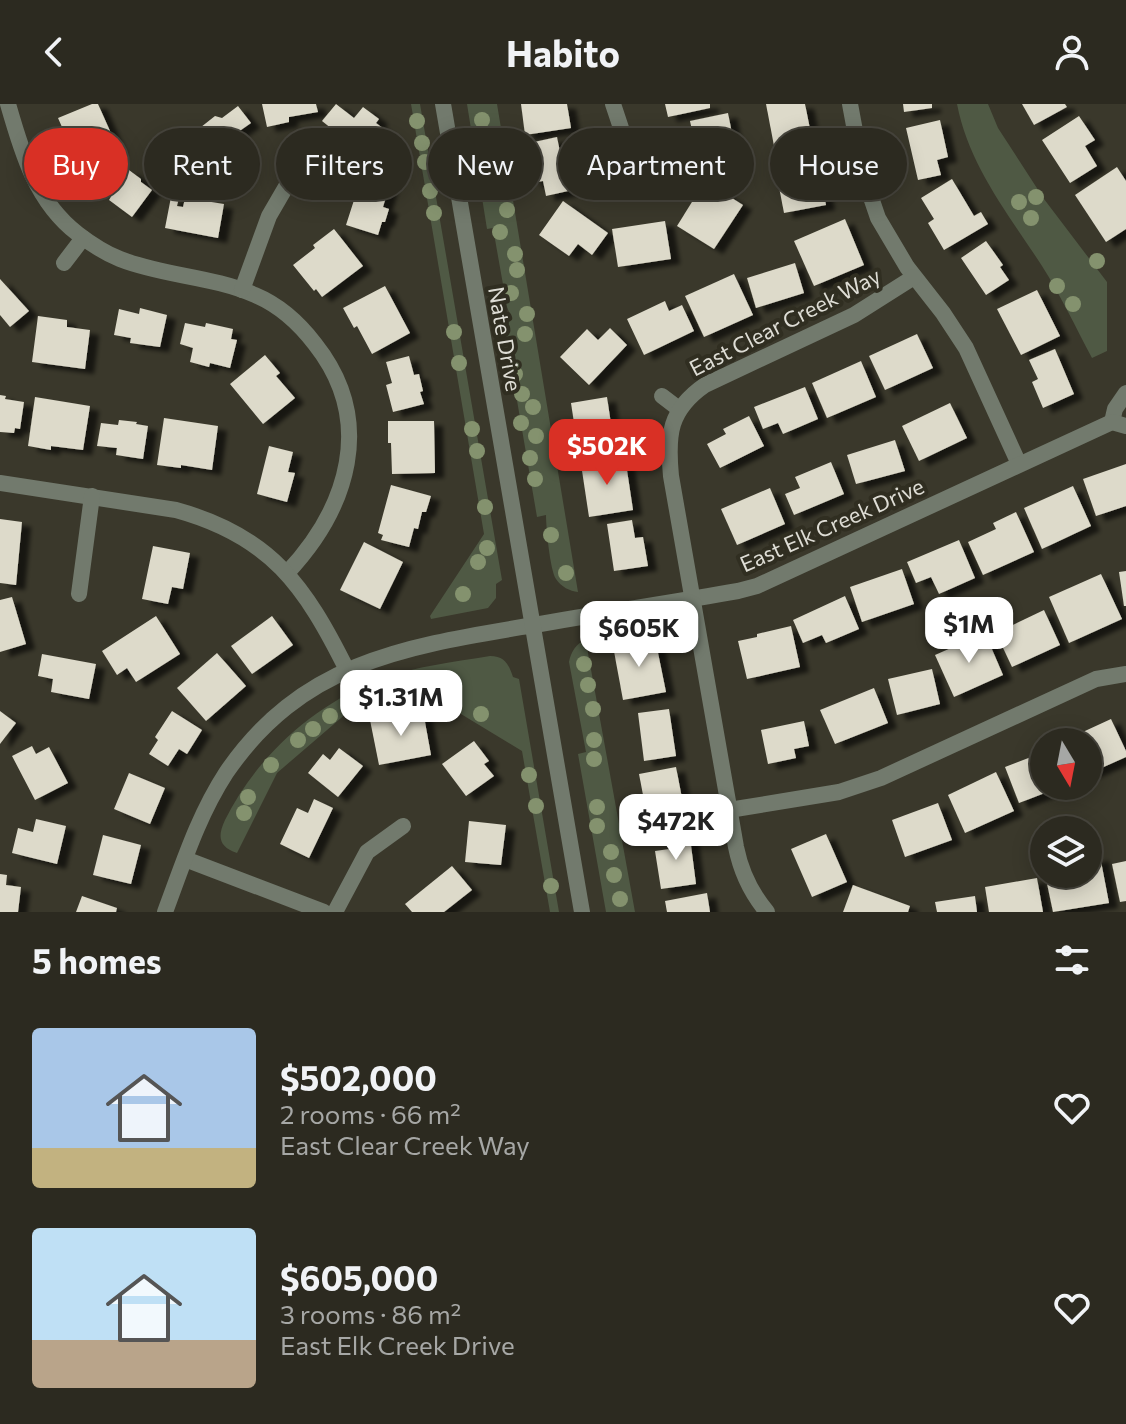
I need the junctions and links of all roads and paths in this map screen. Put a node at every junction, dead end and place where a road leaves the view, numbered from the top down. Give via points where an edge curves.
1 (8, 104) edge
2 (443, 104) edge
3 (613, 104) edge
4 (850, 104) edge
5 (621, 128) edge
6 (278, 200) edge
7 (83, 238) junction
8 (64, 263) dead end
9 (914, 277) junction
10 (242, 290) junction
11 (1126, 393) edge
12 (662, 396) dead end
13 (679, 409) junction
14 (1119, 424) edge
15 (1019, 464) junction
16 (0, 483) edge
17 (92, 496) junction
18 (287, 573) junction
19 (79, 594) dead end
20 (692, 599) junction
21 (533, 625) junction
22 (347, 670) junction
23 (1126, 674) edge
24 (729, 810) junction
25 (403, 826) dead end
26 (185, 859) junction
27 (165, 912) edge
28 (324, 912) edge
29 (335, 912) edge
30 (582, 912) edge
31 (767, 912) edge

1 - 7 street via 36,183 59,217
2 - 21 street, Nate Drive
3 - 5 street
4 - 9 street via 870,199
6 - 10 street
7 - 8 street
7 - 10 street via 127,262
9 - 13 street, East Clear Creek Way via 863,311 713,381
9 - 15 street via 966,348
10 - 18 street via 272,304 308,335 336,379 347,420 348,453 338,496 316,538
11 - 14 street, East Elk Creek Drive via 1115,409
12 - 13 street, East Clear Creek Way
13 - 20 street, East Clear Creek Way via 670,432 669,459
14 - 15 street, East Elk Creek Drive
15 - 20 street, East Elk Creek Drive via 766,582
16 - 17 street
17 - 18 street via 207,520 243,537
17 - 19 street
18 - 22 street via 316,611
20 - 21 street, East Elk Creek Drive
20 - 24 street, East Clear Creek Way
21 - 22 street, East Elk Creek Drive via 413,647
21 - 30 street, Nate Drive
22 - 26 street, East Elk Creek Drive via 294,702 245,749 207,805
23 - 24 street via 1096,679 855,788
24 - 31 street, East Clear Creek Way via 741,869
25 - 29 street via 365,855
26 - 27 street, East Elk Creek Drive
26 - 28 street

